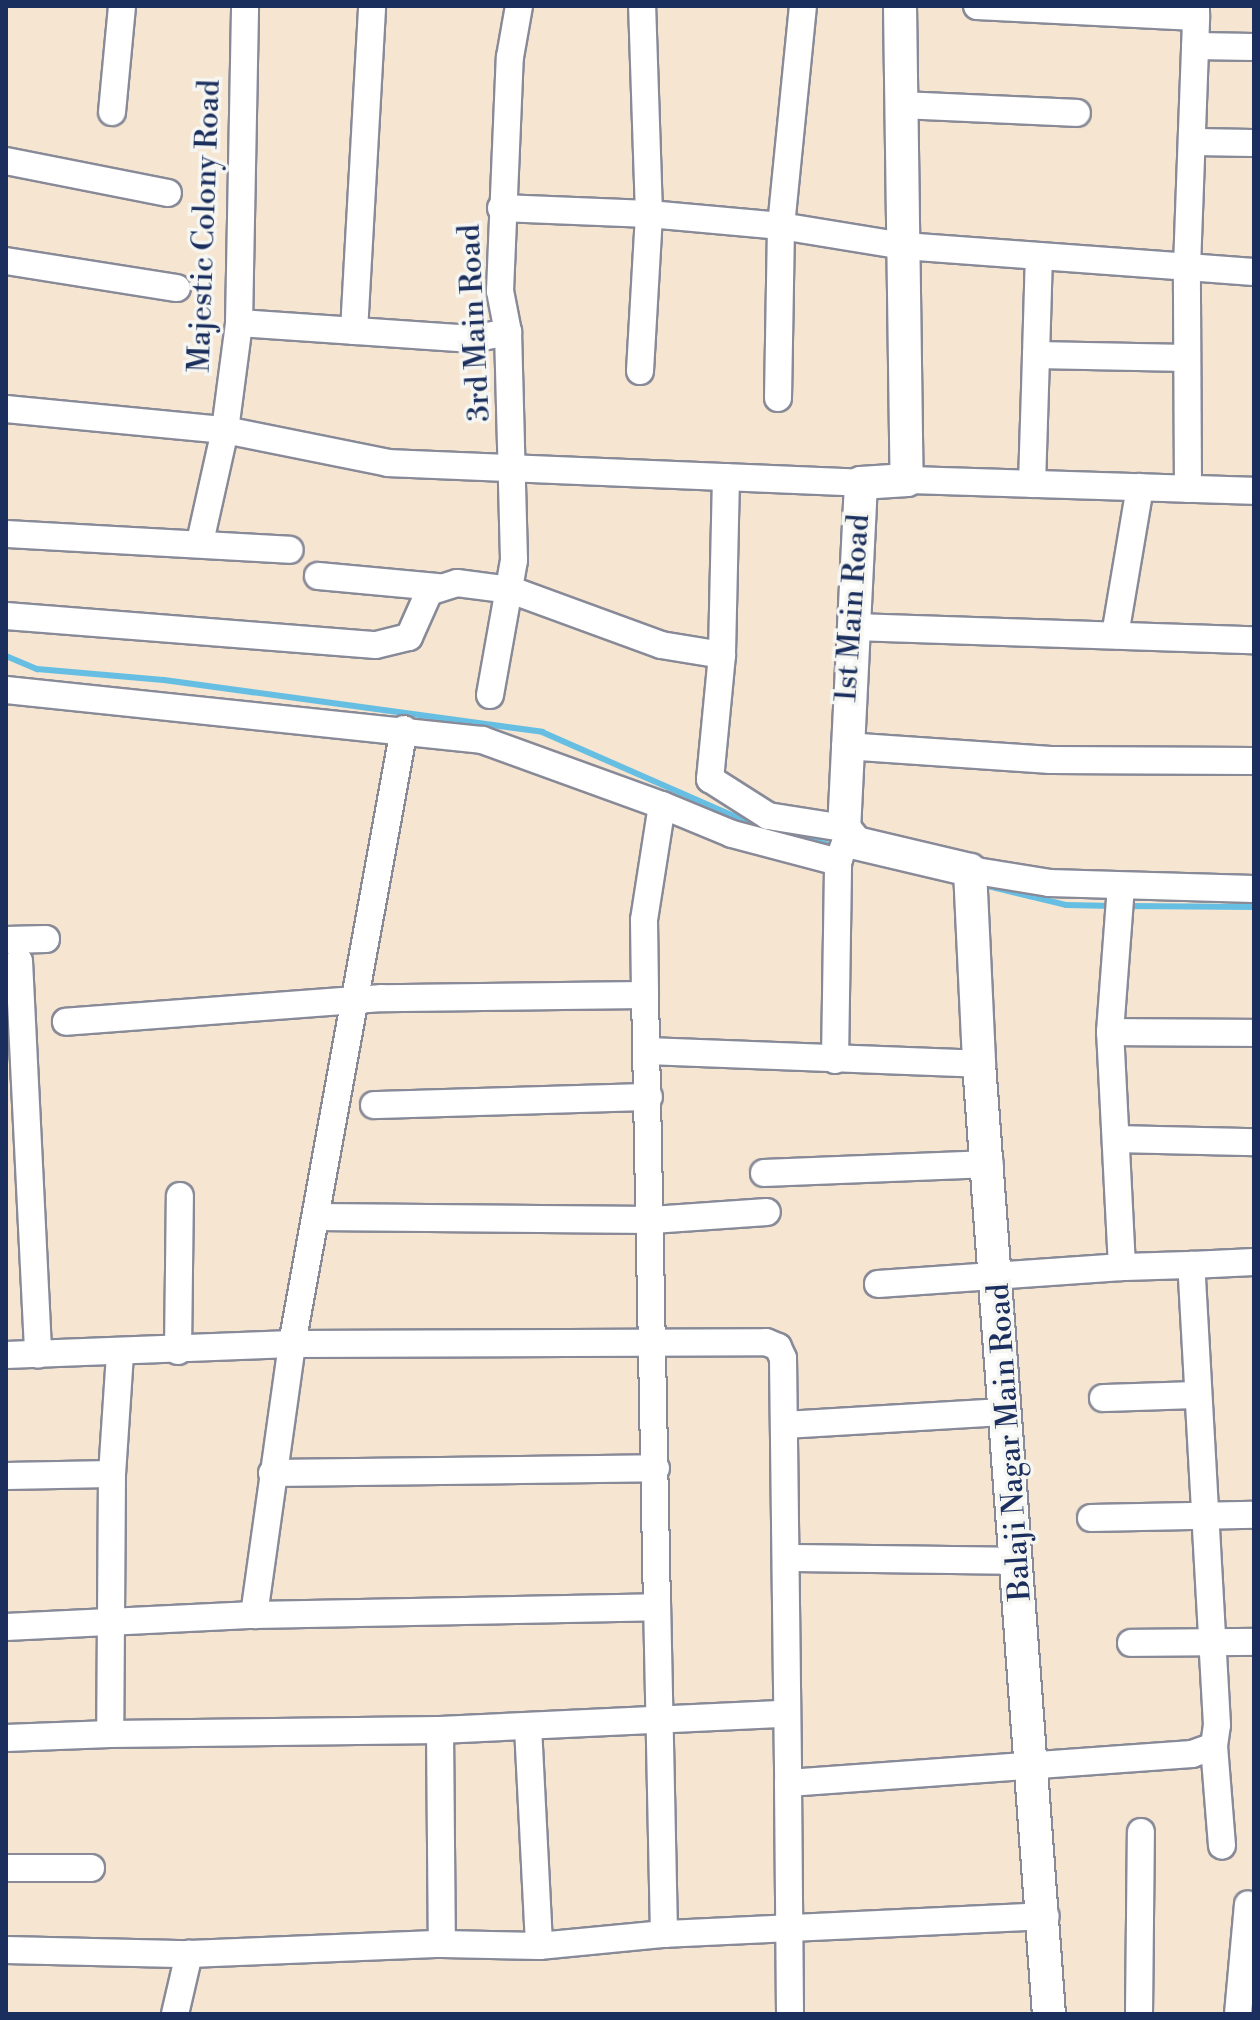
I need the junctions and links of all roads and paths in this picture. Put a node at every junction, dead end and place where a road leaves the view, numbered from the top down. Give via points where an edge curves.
1 (122, 6) edge
2 (245, 6) edge
3 (372, 6) edge
4 (519, 6) edge
5 (642, 6) edge
6 (803, 6) edge
7 (900, 6) edge
8 (977, 6) edge
9 (1196, 12) edge
10 (1195, 46) junction
11 (1254, 47) edge
12 (903, 105) junction
13 (112, 112) dead end
14 (1077, 113) dead end
15 (1194, 142) junction
16 (1254, 143) edge
17 (6, 161) edge
18 (168, 193) dead end
19 (501, 208) junction
20 (649, 214) junction
21 (781, 226) junction
22 (903, 246) junction
23 (1039, 256) junction
24 (6, 261) edge
25 (1187, 267) junction
26 (1254, 272) edge
27 (177, 288) dead end
28 (239, 323) junction
29 (354, 331) junction
30 (508, 332) junction
31 (1036, 355) junction
32 (1187, 358) junction
33 (640, 371) dead end
34 (778, 398) dead end
35 (6, 409) edge
36 (225, 430) junction
37 (514, 471) junction
38 (726, 477) junction
39 (907, 480) junction
40 (861, 483) junction
41 (1032, 484) junction
42 (1140, 487) junction
43 (1188, 489) junction
44 (1254, 491) edge
45 (6, 534) edge
46 (200, 542) junction
47 (290, 550) dead end
48 (318, 576) dead end
49 (437, 587) junction
50 (511, 590) junction
51 (6, 616) edge
52 (852, 627) junction
53 (1115, 635) junction
54 (1254, 640) edge
55 (722, 655) junction
56 (11, 687) edge
57 (490, 695) dead end
58 (404, 729) junction
59 (845, 746) junction
60 (1254, 761) edge
61 (662, 805) junction
62 (843, 845) junction
63 (971, 879) junction
64 (1254, 889) edge
65 (1120, 898) junction
66 (46, 939) dead end
67 (12, 951) edge
68 (645, 995) junction
69 (352, 1001) junction
70 (66, 1022) dead end
71 (1110, 1032) junction
72 (1254, 1033) edge
73 (647, 1051) junction
74 (835, 1060) junction
75 (979, 1064) junction
76 (649, 1097) junction
77 (374, 1105) dead end
78 (1117, 1139) junction
79 (1254, 1142) edge
80 (990, 1164) junction
81 (764, 1173) dead end
82 (180, 1196) dead end
83 (767, 1212) dead end
84 (316, 1217) junction
85 (652, 1220) junction
86 (1254, 1262) edge
87 (1191, 1265) junction
88 (1122, 1267) junction
89 (998, 1277) junction
90 (878, 1284) dead end
91 (653, 1342) junction
92 (292, 1344) junction
93 (178, 1351) junction
94 (120, 1354) junction
95 (6, 1355) edge
96 (38, 1355) junction
97 (1198, 1395) junction
98 (1103, 1398) dead end
99 (1007, 1412) junction
100 (785, 1425) junction
101 (656, 1468) junction
102 (272, 1473) junction
103 (112, 1474) junction
104 (6, 1476) edge
105 (1202, 1514) junction
106 (1254, 1515) edge
107 (1091, 1518) dead end
108 (787, 1558) junction
109 (1017, 1561) junction
110 (657, 1607) junction
111 (254, 1615) junction
112 (110, 1620) junction
113 (6, 1627) edge
114 (1209, 1641) junction
115 (1254, 1642) edge
116 (1131, 1643) dead end
117 (785, 1714) junction
118 (658, 1721) junction
119 (528, 1727) junction
120 (440, 1730) junction
121 (110, 1734) junction
122 (6, 1738) edge
123 (1214, 1746) junction
124 (1034, 1765) junction
125 (788, 1783) junction
126 (1141, 1832) dead end
127 (1222, 1846) dead end
128 (6, 1868) edge
129 (91, 1868) dead end
130 (1248, 1904) dead end
131 (1046, 1916) junction
132 (791, 1927) junction
133 (664, 1934) junction
134 (442, 1944) junction
135 (539, 1946) junction
136 (6, 1950) edge
137 (189, 1954) junction
138 (175, 2014) edge
139 (790, 2014) edge
140 (1049, 2014) edge
141 (1139, 2014) edge
142 (1238, 2014) edge

1 - 13 street
2 - 28 street, Majestic Colony Road
3 - 29 street
4 - 19 street, 3rd Main Road
5 - 20 street
6 - 21 street
7 - 12 main road
8 - 9 street
9 - 10 street
10 - 11 street
10 - 15 street
12 - 14 street
12 - 22 main road
15 - 16 street
15 - 25 street
17 - 18 street
19 - 20 street
19 - 30 street, 3rd Main Road via 500,291
20 - 21 street
20 - 33 street
21 - 22 street
21 - 34 street
22 - 23 street
22 - 39 main road
23 - 25 street
23 - 31 street
24 - 27 street
25 - 26 street
25 - 32 street
28 - 29 street
28 - 36 street, Majestic Colony Road
29 - 30 street via 472,339
30 - 37 street, 3rd Main Road
31 - 32 street
31 - 41 street
32 - 43 street
35 - 36 street
36 - 37 street via 388,463
36 - 46 street, Majestic Colony Road
37 - 38 street
37 - 50 street, 3rd Main Road
38 - 40 street
38 - 55 street
39 - 40 main road, 1st Main Road
39 - 41 street
40 - 52 main road, 1st Main Road
41 - 42 street
42 - 43 street
42 - 53 street
43 - 44 street
45 - 46 street
46 - 47 street
48 - 49 street
49 - 50 street via 457,583
49 - 51 street via 423,599 409,637 376,645
50 - 55 street via 661,645
50 - 57 street, 3rd Main Road
52 - 53 street
52 - 59 main road, 1st Main Road
53 - 54 street
55 - 62 street via 710,779 768,816
56 - 58 street
58 - 61 street via 482,740
58 - 69 street
59 - 60 street via 1051,760
59 - 62 main road, 1st Main Road
61 - 62 street via 732,834
61 - 68 street via 644,920
62 - 63 main road via 856,843
62 - 74 street, 1st Main Road
63 - 65 street via 1049,883
63 - 75 main road, Balaji Nagar Main Road
64 - 65 street
65 - 71 street
66 - 67 street
67 - 96 street
68 - 69 street
68 - 73 street
69 - 70 street
69 - 84 street
71 - 72 street
71 - 78 street
73 - 74 street
73 - 76 street
74 - 75 street
75 - 80 main road, Balaji Nagar Main Road
76 - 77 street
76 - 85 street
78 - 79 street
78 - 88 street
80 - 81 street
80 - 89 main road, Balaji Nagar Main Road
82 - 93 street
83 - 85 street
84 - 85 street
84 - 92 street
85 - 91 street
86 - 87 street
87 - 88 street
87 - 97 street
88 - 89 street
89 - 90 street
89 - 99 main road, Balaji Nagar Main Road
91 - 92 street
91 - 100 street via 766,1342 778,1347
91 - 101 street
92 - 93 street
92 - 102 street
93 - 94 street
94 - 96 street
94 - 103 street
95 - 96 street
97 - 98 street
97 - 105 street
99 - 100 street
99 - 109 main road, Balaji Nagar Main Road
100 - 108 street
101 - 102 street
101 - 110 street
102 - 111 street
103 - 104 street
103 - 112 street
105 - 106 street
105 - 107 street
105 - 114 street
108 - 109 street
108 - 117 street
109 - 124 main road, Balaji Nagar Main Road
110 - 111 street
110 - 118 street
111 - 112 street
112 - 113 street
112 - 121 street
114 - 115 street
114 - 116 street
114 - 123 street
117 - 118 street
117 - 125 street
118 - 119 street
118 - 133 street
119 - 120 street
119 - 135 street
120 - 121 street
120 - 134 street
121 - 122 street
123 - 124 street via 1192,1754
123 - 127 street
124 - 125 street
124 - 131 main road, Balaji Nagar Main Road
125 - 132 street
126 - 141 street
128 - 129 street
130 - 142 street
131 - 132 street
131 - 140 main road, Balaji Nagar Main Road
132 - 133 street
132 - 139 street
133 - 135 street
134 - 135 street
134 - 137 street
136 - 137 street
137 - 138 street

